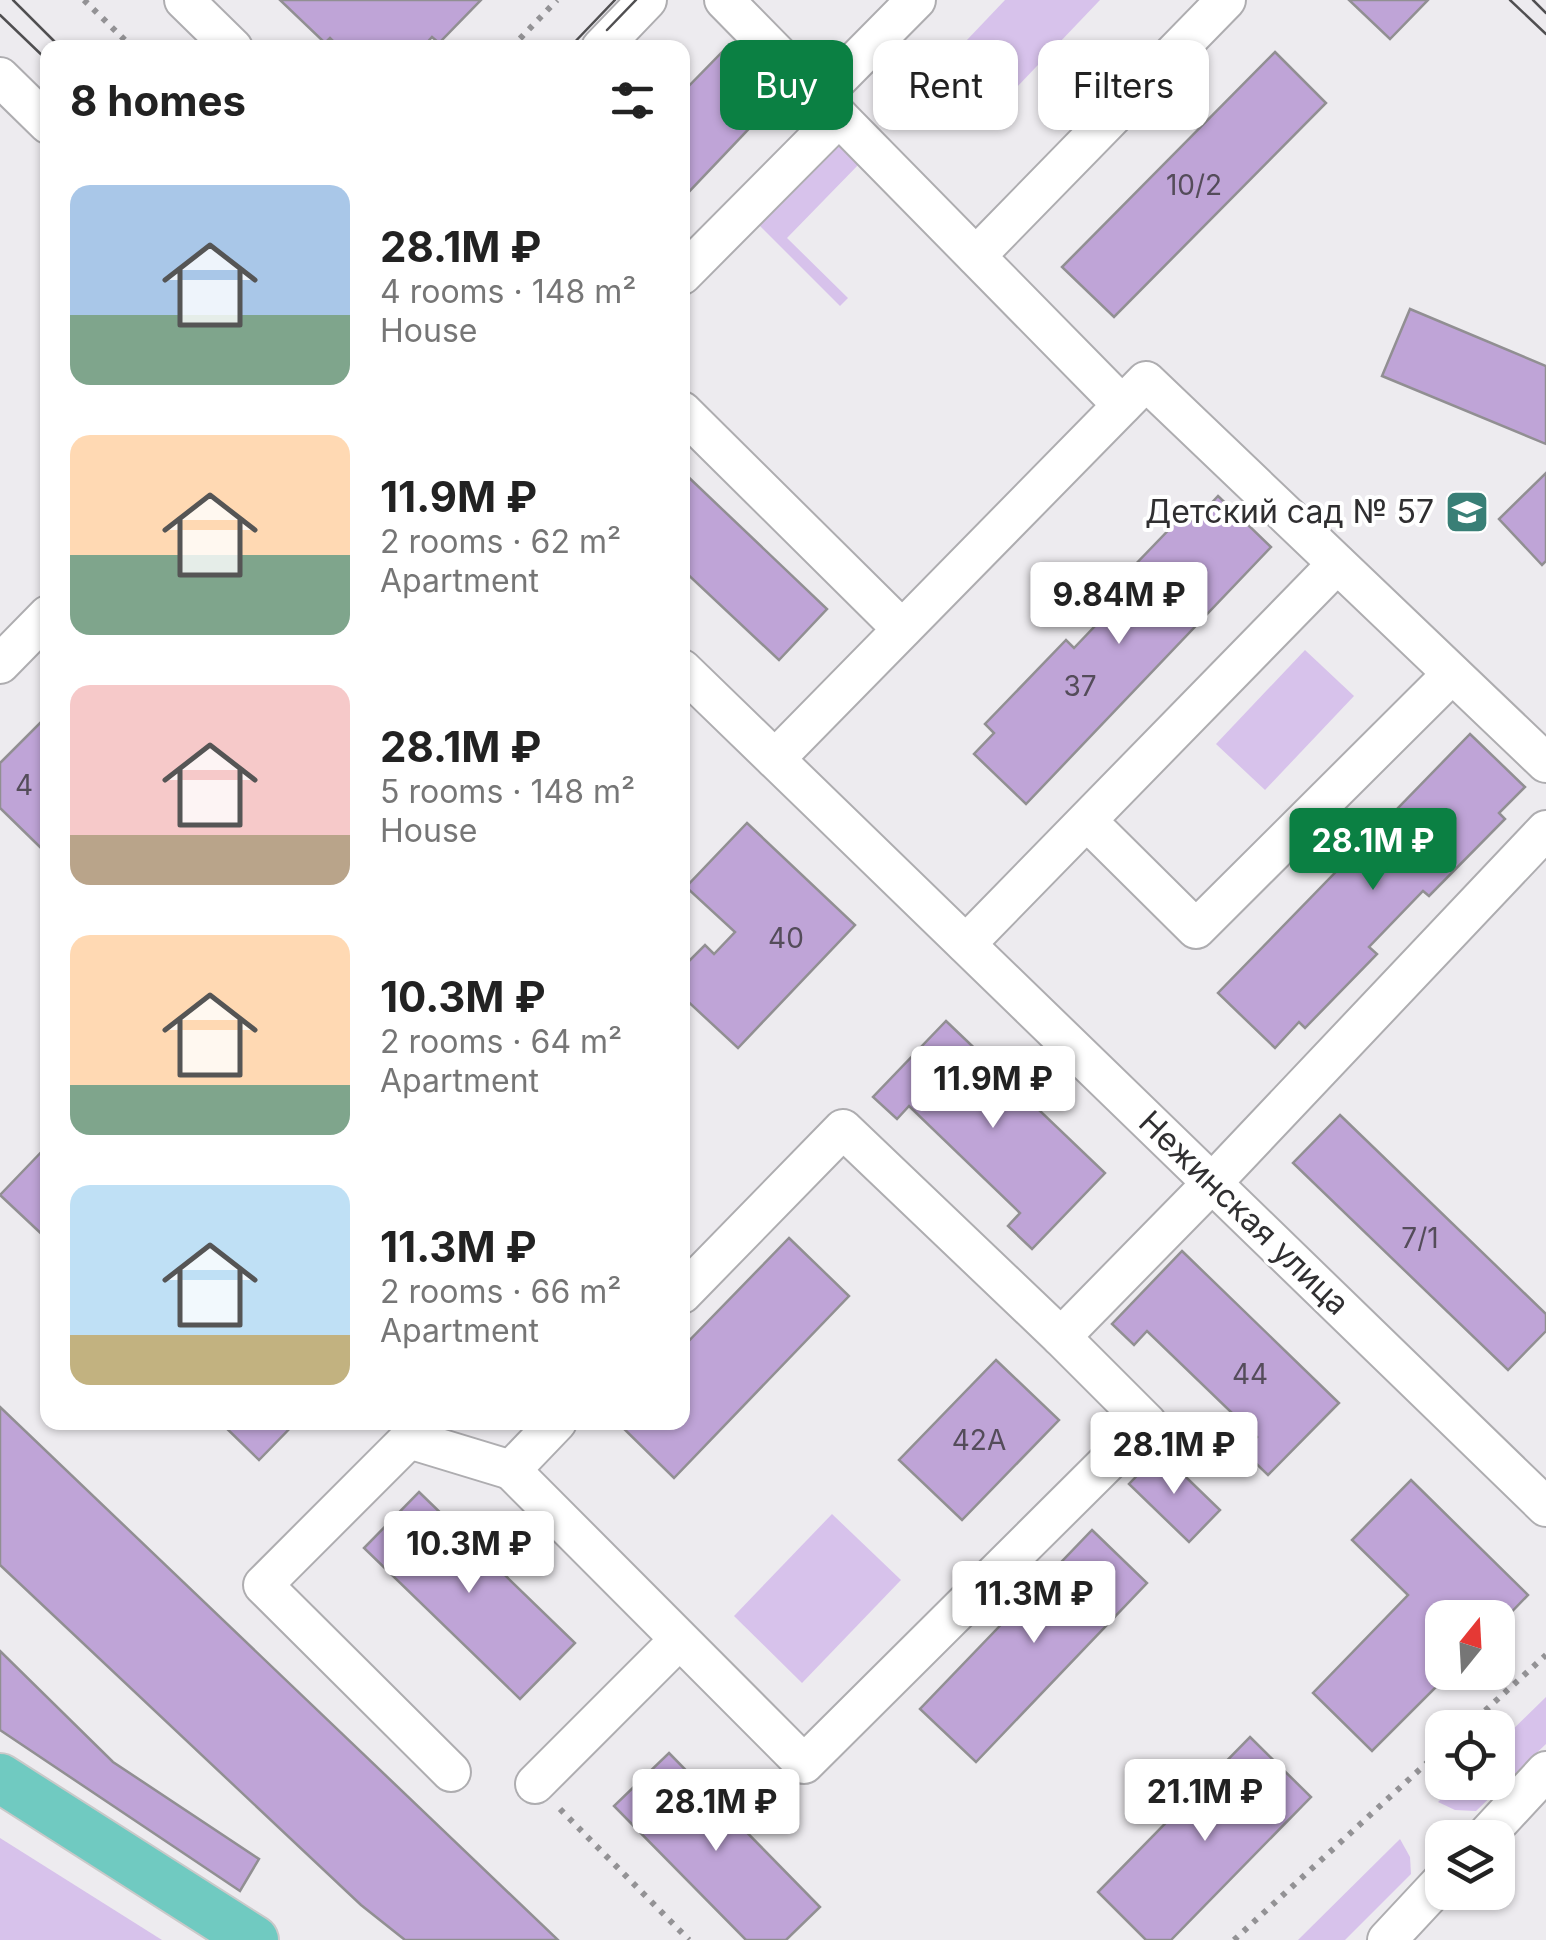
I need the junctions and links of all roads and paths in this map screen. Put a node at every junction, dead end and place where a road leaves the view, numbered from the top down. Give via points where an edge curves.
1 (84, 0) edge
2 (184, 0) edge
3 (557, 0) edge
4 (647, 0) edge
5 (724, 0) edge
6 (916, 0) edge
7 (1226, 0) edge
8 (125, 40) edge
9 (225, 40) edge
10 (518, 40) edge
11 (608, 40) edge
12 (764, 40) edge
13 (0, 77) edge
14 (853, 78) edge
15 (40, 116) edge
16 (810, 130) edge
17 (853, 130) edge
18 (976, 256) junction
19 (690, 266) edge
20 (1122, 404) junction
21 (690, 420) edge
22 (1337, 564) junction
23 (40, 623) edge
24 (902, 629) junction
25 (0, 664) edge
26 (1452, 674) junction
27 (690, 677) edge
28 (775, 759) junction
29 (1546, 763) edge
30 (1087, 820) junction
31 (1546, 830) edge
32 (966, 944) junction
33 (1212, 1183) junction
34 (690, 1286) edge
35 (1061, 1337) junction
36 (549, 1430) edge
37 (511, 1470) junction
38 (1546, 1507) edge
39 (679, 1640) junction
40 (1546, 1655) edge
41 (1486, 1710) edge
42 (1425, 1765) edge
43 (452, 1772) dead end
44 (1546, 1772) edge
45 (0, 1778) edge
46 (535, 1784) joint
47 (1501, 1820) edge
48 (1425, 1899) edge
49 (254, 1940) edge
50 (688, 1940) edge
51 (1234, 1940) edge
52 (1386, 1940) edge

1 - 8 path
2 - 9 street
3 - 10 path
4 - 11 street
5 - 12 street
6 - 14 street
7 - 18 street
13 - 15 street
16 - 19 street
17 - 18 street
18 - 20 street
20 - 22 street via 1146,381
20 - 24 street
21 - 24 street
22 - 26 street
22 - 30 street
23 - 25 street
24 - 28 street
26 - 29 street
26 - 30 street via 1196,930
27 - 28 street, Нежинская улица
28 - 32 street, Нежинская улица
30 - 32 street
31 - 33 street
32 - 33 street, Нежинская улица
33 - 35 street
33 - 38 street, Нежинская улица
34 - 35 street via 843,1129
35 - 39 street via 1147,1424 804,1764
36 - 37 street
37 - 39 street
37 - 43 street via 408,1440 263,1586
39 - 46 street
40 - 41 path
42 - 51 path
44 - 47 street
45 - 49 main road
46 - 50 path
48 - 52 street

